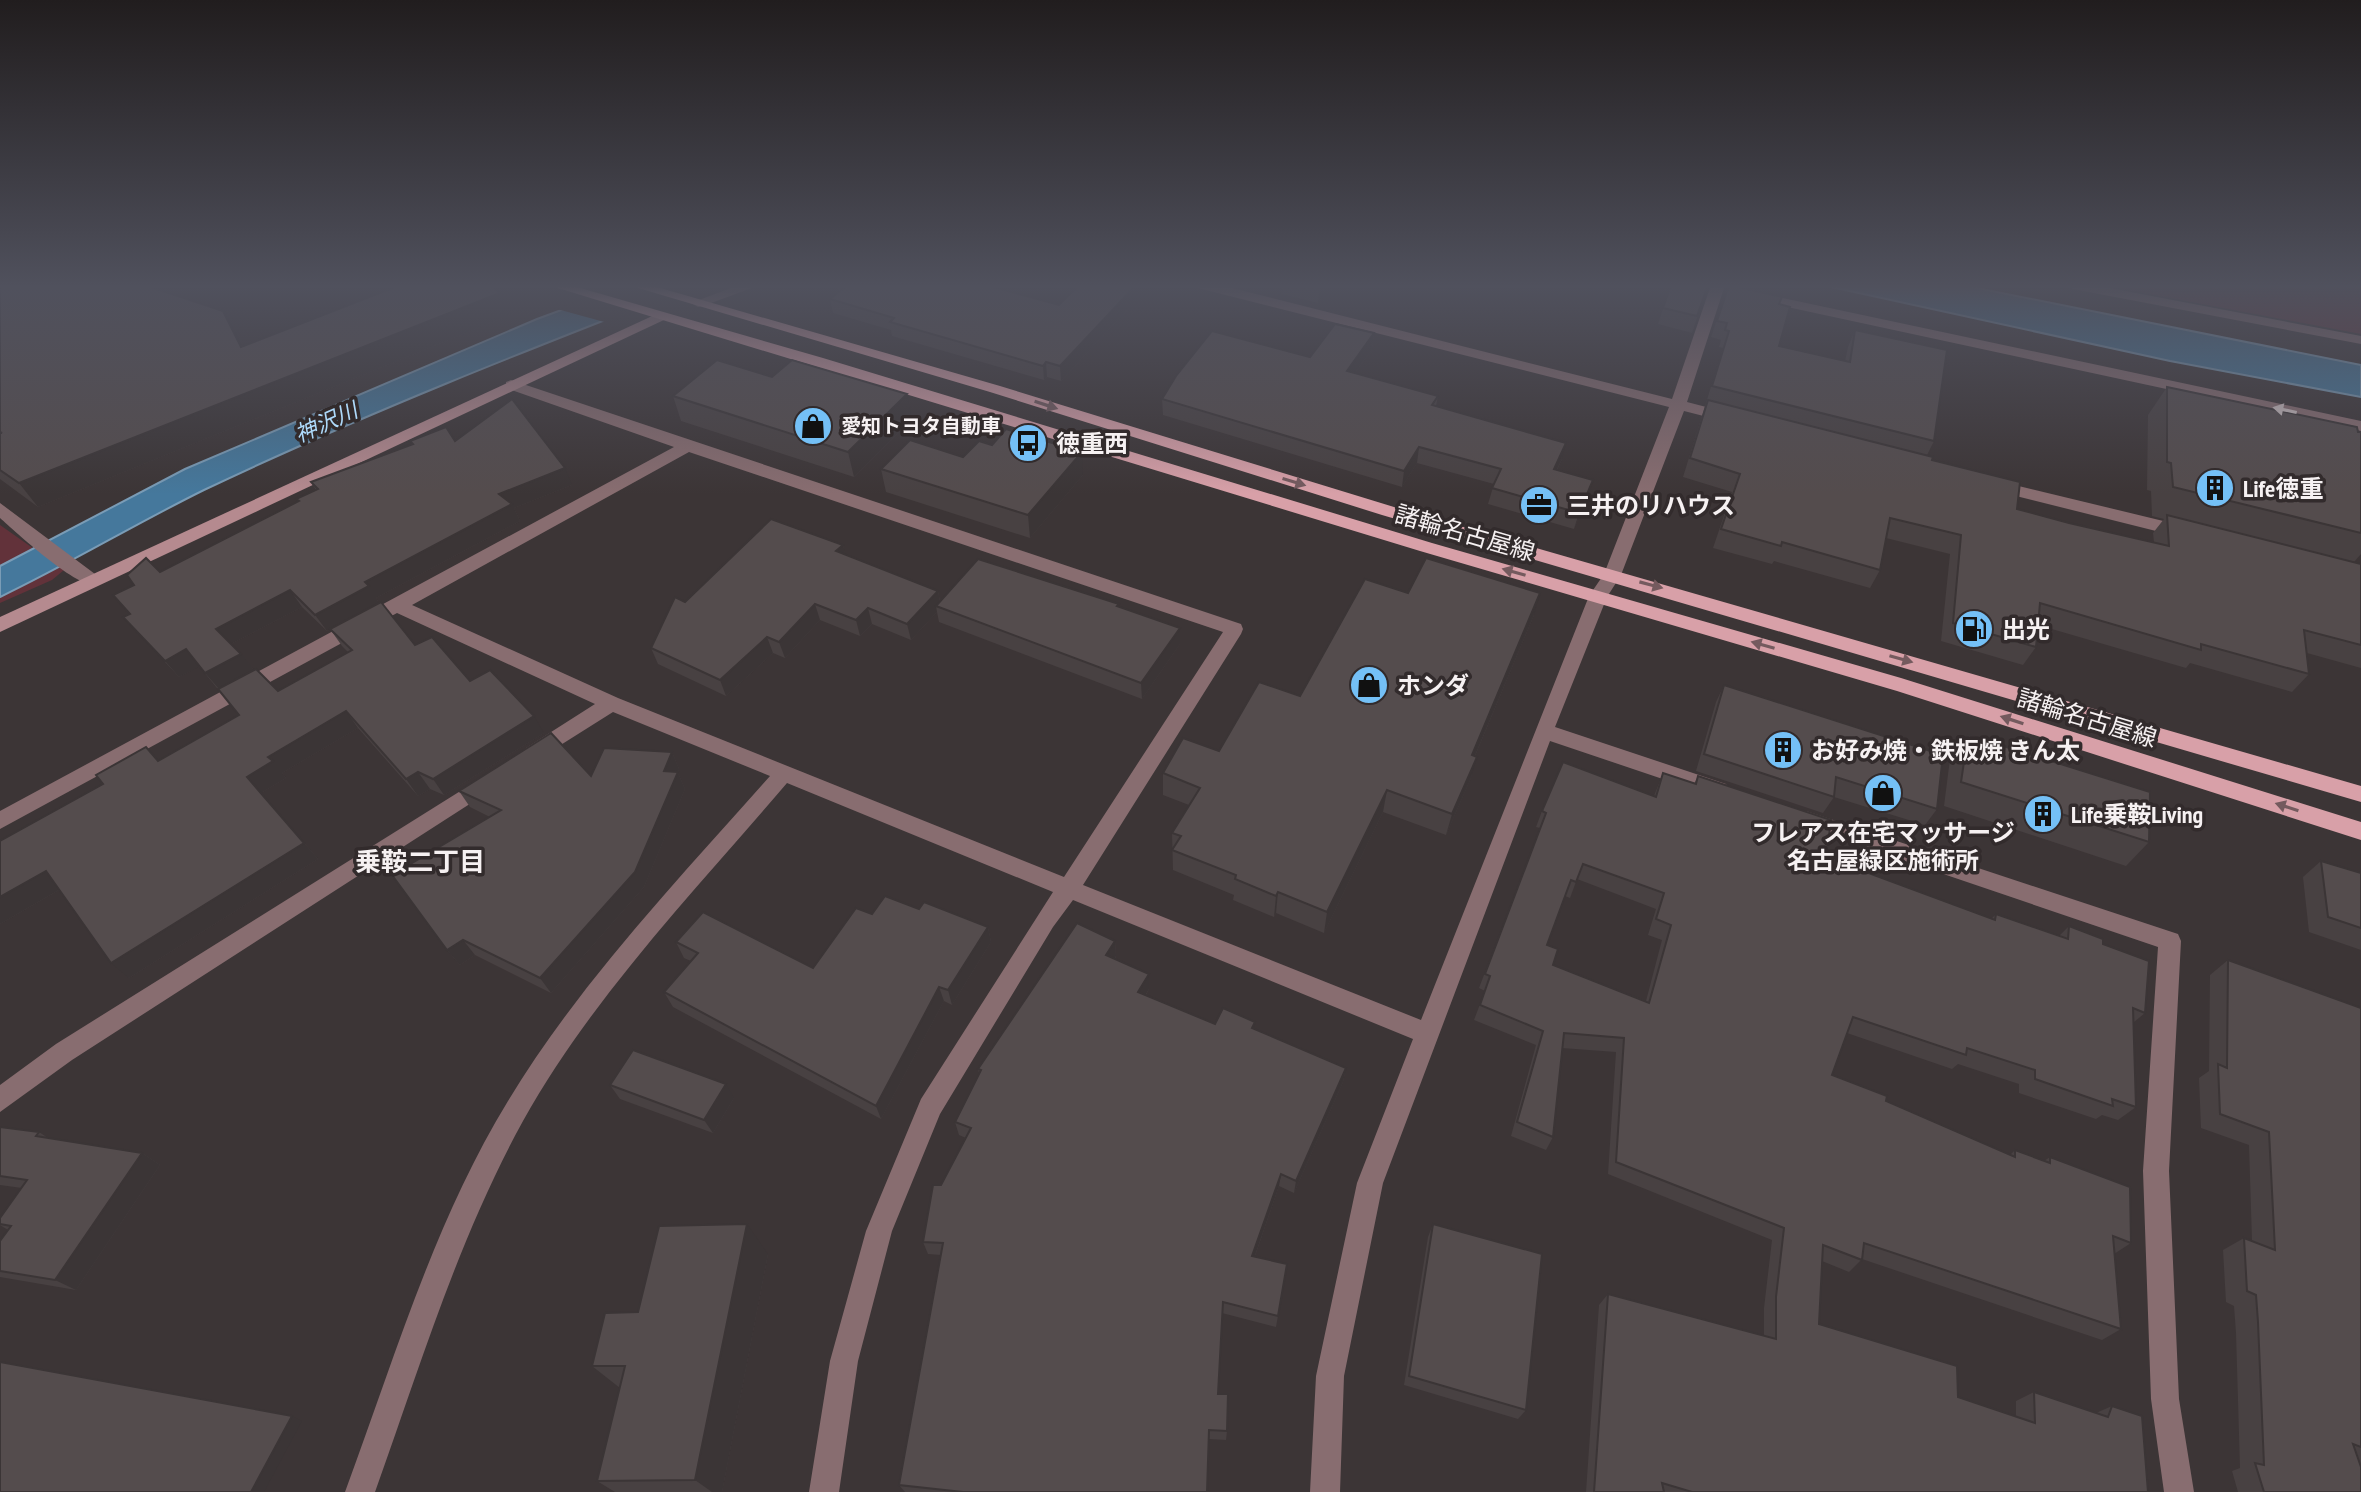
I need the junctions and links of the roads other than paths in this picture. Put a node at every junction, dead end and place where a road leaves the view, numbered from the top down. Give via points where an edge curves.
1 (574, 355) edge
2 (789, 355) edge
3 (876, 355) edge
4 (1479, 355) edge
5 (1697, 355) edge
6 (2020, 355) edge
7 (511, 385) junction
8 (1678, 405) junction
9 (1754, 424) edge
10 (2357, 430) edge
11 (688, 446) junction
12 (1981, 481) edge
13 (0, 509) edge
14 (2194, 535) edge
15 (1612, 575) junction
16 (93, 581) junction
17 (1598, 596) junction
18 (398, 606) junction
19 (0, 625) edge
20 (611, 703) junction
21 (1546, 732) junction
22 (785, 772) junction
23 (2361, 794) edge
24 (1739, 797) edge
25 (1783, 812) edge
26 (0, 821) edge
27 (2361, 831) edge
28 (1070, 887) junction
29 (1427, 1034) junction
30 (0, 1100) edge
31 (360, 1492) edge
32 (824, 1492) edge
33 (1325, 1492) edge
34 (2179, 1492) edge

1 - 7 street
17 -> 2 main road, 諸輪名古屋線
3 -> 15 main road, 諸輪名古屋線
4 - 8 street
5 - 8 street
10 -> 6 street
7 - 11 street
7 - 16 street
8 - 9 street
8 - 15 street
11 - 18 street
11 - 28 street via 1234,629
12 - 14 street
13 - 16 street
15 - 17 street
15 -> 23 main road, 諸輪名古屋線
16 - 19 street
17 - 21 street
27 -> 17 main road, 諸輪名古屋線 via 1901,685
18 - 20 street
18 - 26 street
20 - 22 street
20 - 30 street via 76,1044
21 - 24 street
21 - 29 street
22 - 28 street
22 - 31 street via 583,1009 488,1160
25 - 34 street via 2170,941 2156,1171 2165,1399
28 - 29 street
28 - 32 street via 930,1107 879,1231 844,1361
29 - 33 street via 1370,1183 1330,1376

